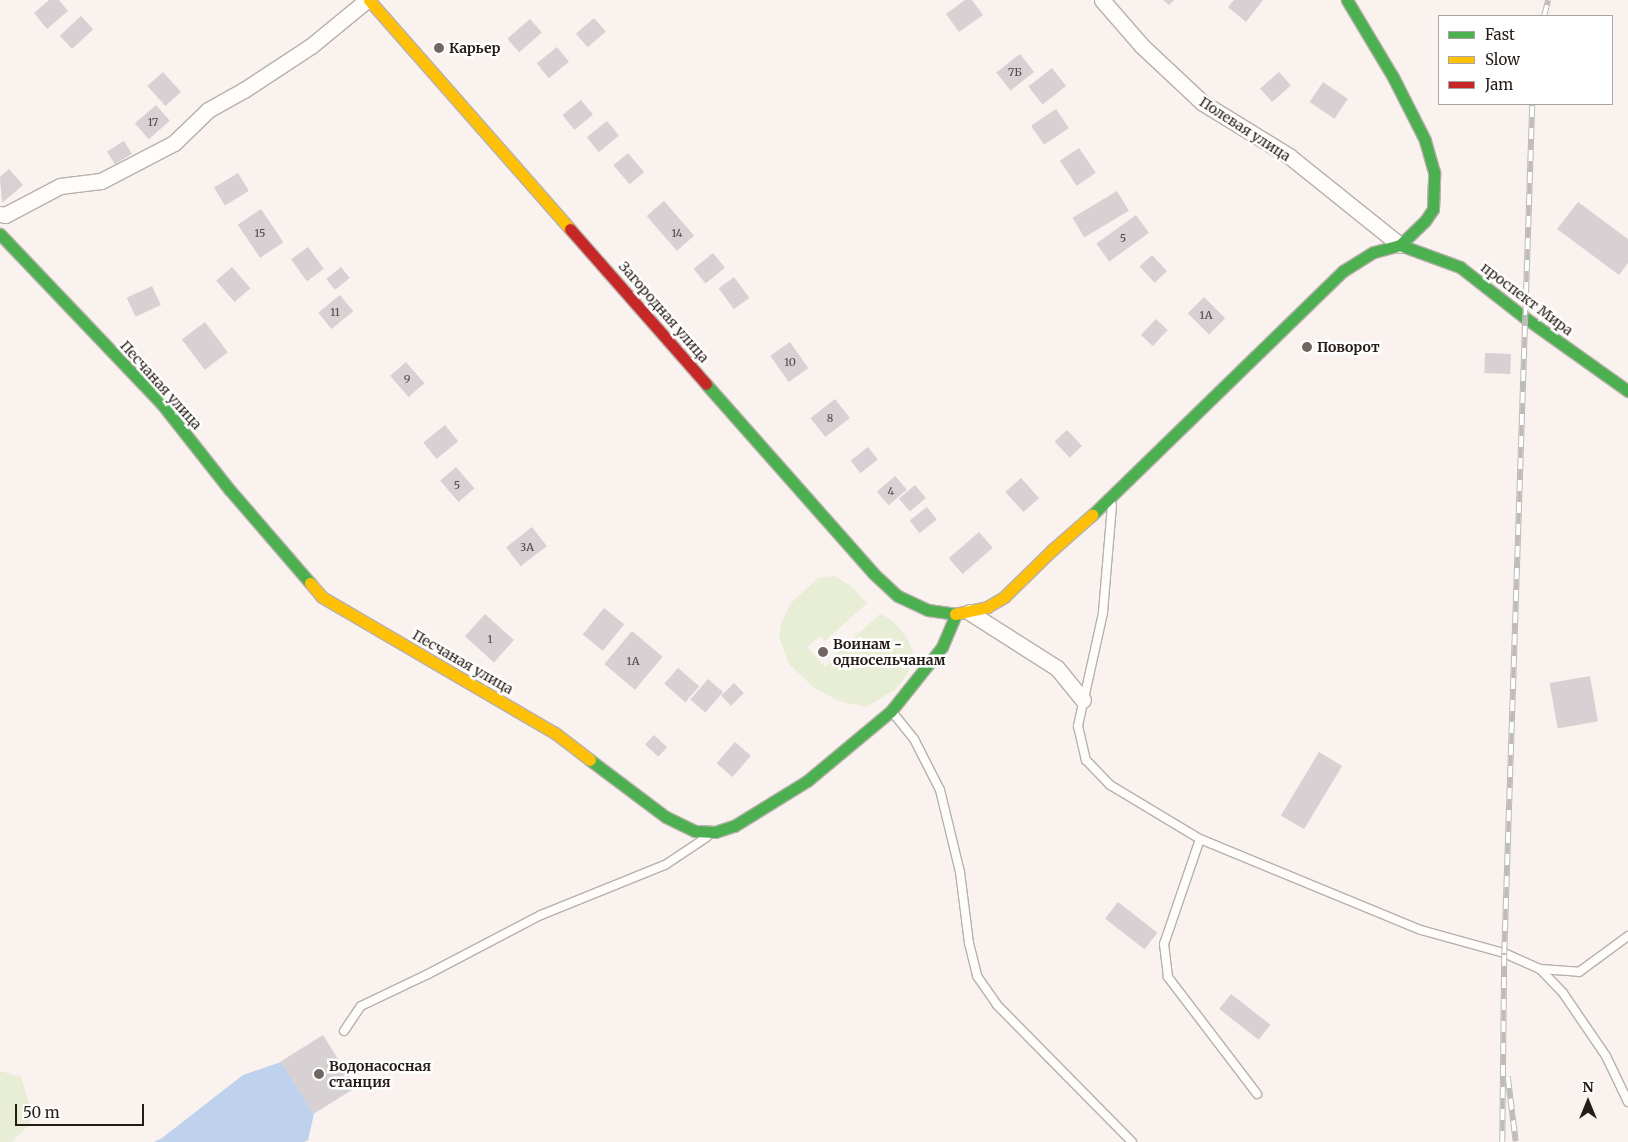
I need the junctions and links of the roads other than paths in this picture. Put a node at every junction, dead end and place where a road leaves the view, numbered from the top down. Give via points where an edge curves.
1 (368, 0) edge
2 (1102, 0) edge
3 (1347, 0) edge
4 (0, 214) edge
5 (0, 234) edge
6 (1400, 245) junction
7 (1628, 391) edge
8 (1112, 498) junction
9 (962, 613) junction
10 (1083, 700) junction
11 (891, 711) junction
12 (715, 832) junction
13 (1200, 839) junction
14 (1628, 936) edge
15 (1540, 969) junction
16 (344, 1031) dead end
17 (1257, 1094) dead end
18 (1628, 1102) edge
19 (1132, 1142) edge

1 - 4 street via 312,46 208,110 174,143 101,180 60,186 5,215
1 - 9 street, Загородная улица via 874,573 898,596 928,610
2 - 6 street, Полевая улица via 1142,46 1203,103 1289,156
3 - 6 street via 1401,92 1425,140 1434,172 1433,209
5 - 12 street, Песчаная улица via 161,403 228,489 322,597 554,733 666,817 695,831
6 - 7 street, проспект Мира via 1460,266 1524,317
6 - 8 street via 1374,252 1343,271
8 - 9 street via 1004,597 987,607
8 - 10 lane via 1103,613
9 - 10 street via 1057,668
9 - 11 street, Песчаная улица via 942,647
10 - 13 lane via 1078,726 1086,760 1110,784
11 - 12 street, Песчаная улица via 807,780 734,826
11 - 19 lane via 914,738 940,790 960,872 969,943 977,976 997,1005
12 - 16 lane via 665,865 541,915 361,1006
13 - 15 lane via 1421,930 1504,953
13 - 17 lane via 1164,944 1168,977
14 - 15 lane via 1580,972
15 - 18 lane via 1563,993 1606,1056

